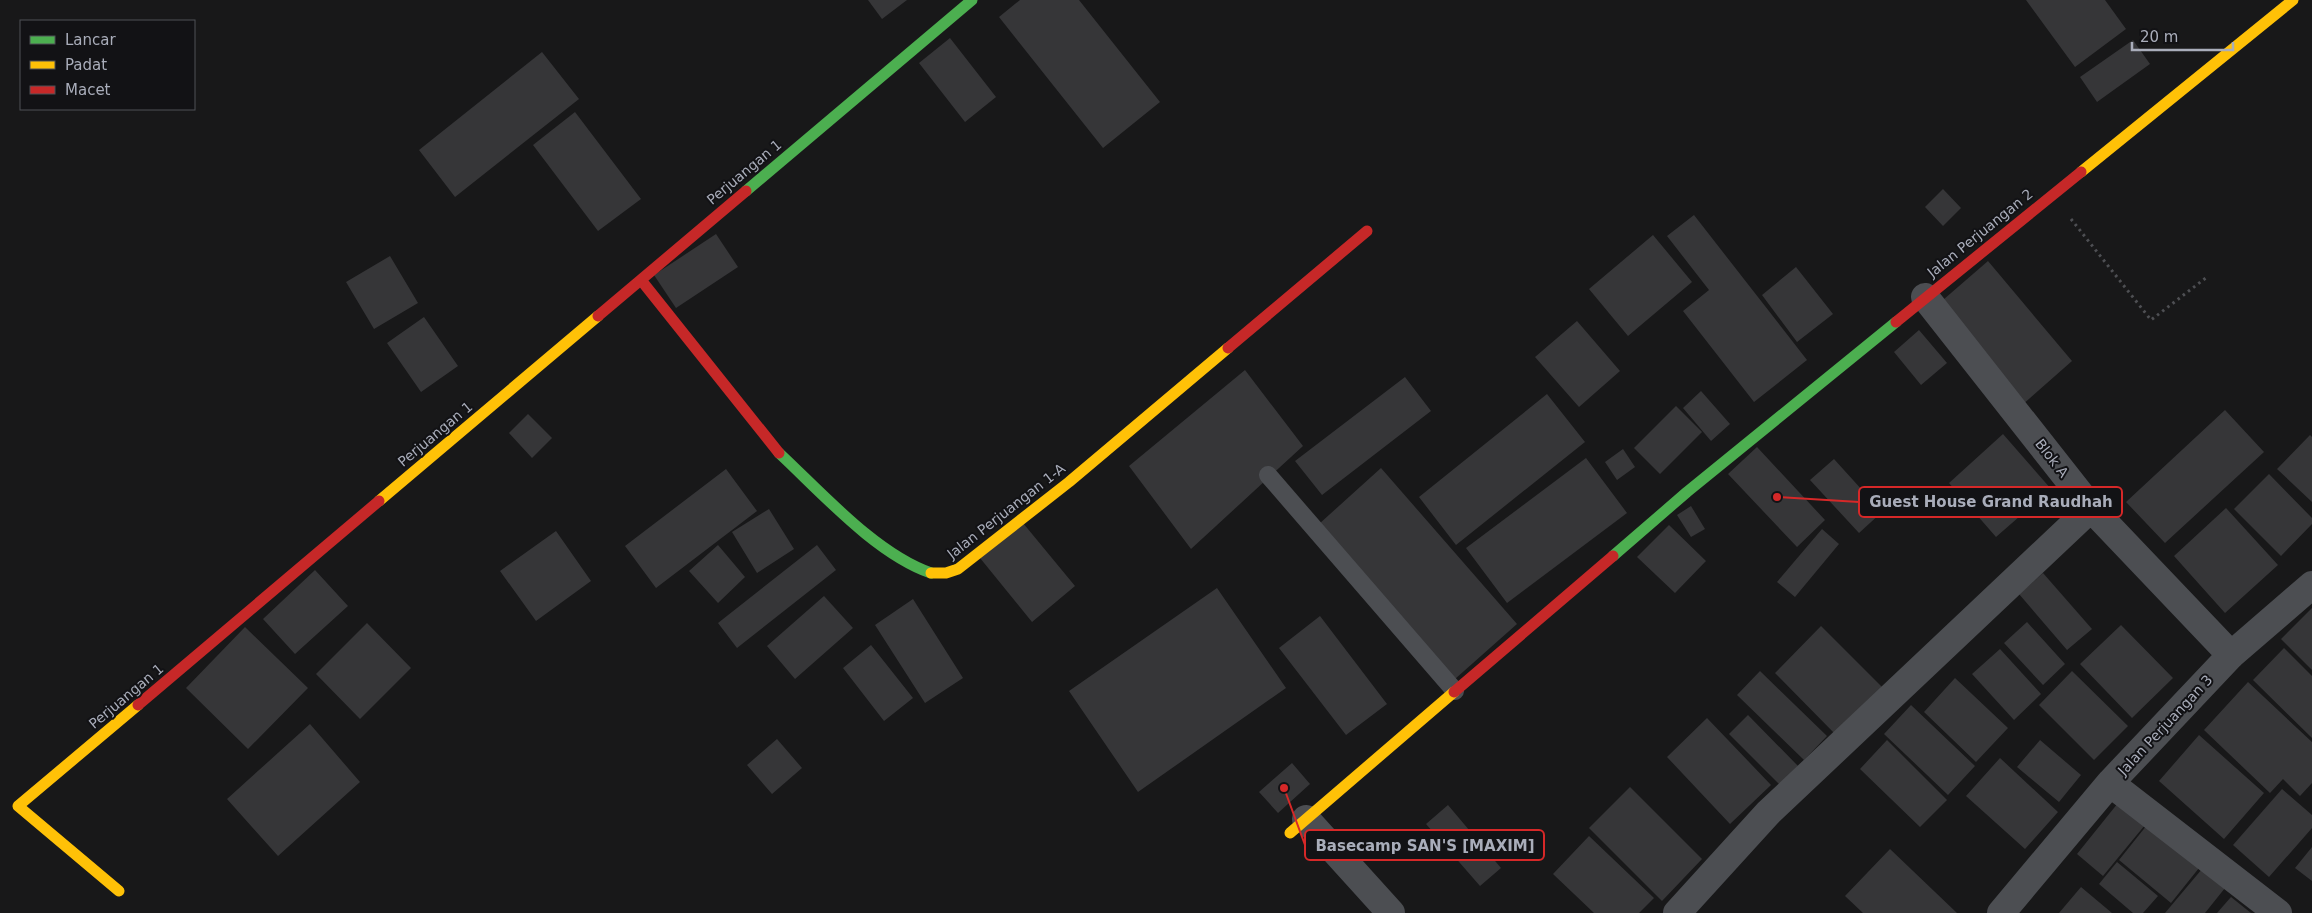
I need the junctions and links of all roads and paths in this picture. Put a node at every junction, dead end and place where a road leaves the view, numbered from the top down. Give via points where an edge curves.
1 (972, 0) edge
2 (2293, 0) edge
3 (2052, 195) junction
4 (1367, 231) dead end
5 (2207, 277) dead end
6 (641, 280) junction
7 (1926, 297) junction
8 (1268, 475) dead end
9 (2091, 508) junction
10 (2312, 585) edge
11 (2231, 655) junction
12 (1455, 691) junction
13 (2110, 783) junction
14 (1298, 826) joint
15 (119, 891) dead end
16 (1391, 913) edge
17 (1677, 913) edge
18 (2002, 913) edge
19 (2278, 913) edge

1 - 6 street, Perjuangan 1
2 - 3 street, Jalan Perjuangan 2
3 - 5 path via 2151,320
3 - 7 street, Jalan Perjuangan 2
4 - 6 street, Jalan Perjuangan 1-A via 1069,482 958,569 935,574 911,566 878,544 772,447
6 - 15 street, Perjuangan 1 via 18,806
7 - 9 street, Blok A
7 - 12 street, Jalan Perjuangan 2 via 1687,492
8 - 12 lane
9 - 11 street, Blok A
9 - 17 street via 1768,813
10 - 11 street, Jalan Perjuangan 3
11 - 13 street, Jalan Perjuangan 3
12 - 14 street, Jalan Perjuangan 2
13 - 18 street, Jalan Perjuangan 3
13 - 19 street
14 - 16 street

